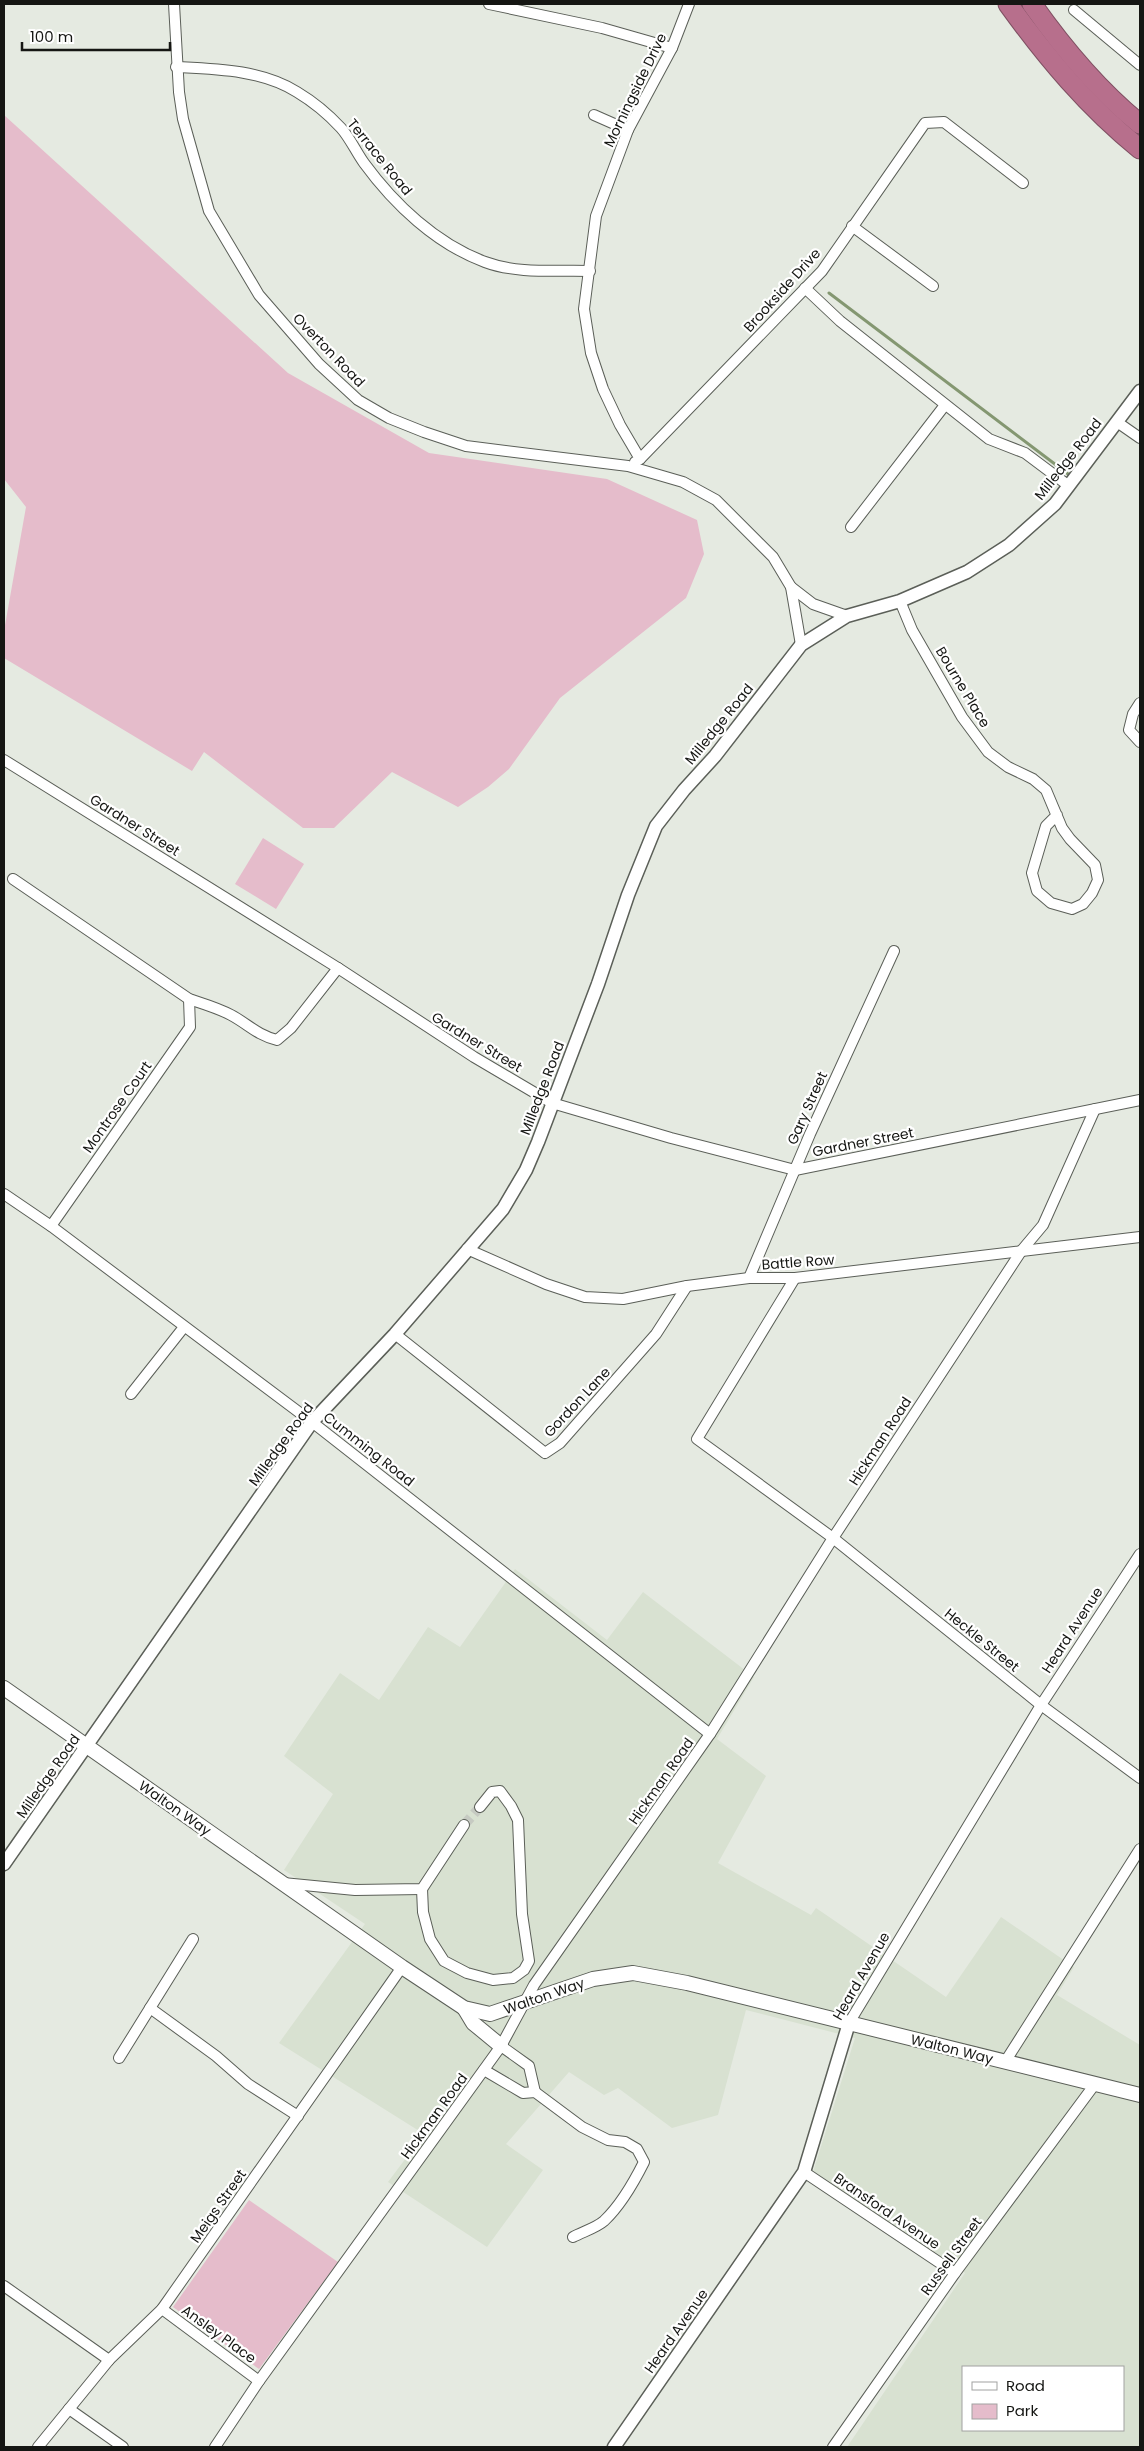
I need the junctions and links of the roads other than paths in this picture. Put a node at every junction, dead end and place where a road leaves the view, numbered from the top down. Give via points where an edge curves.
1 (174, 4) edge
2 (489, 4) edge
3 (689, 4) edge
4 (1008, 4) edge
5 (1032, 4) edge
6 (1074, 10) dead end
7 (672, 48) junction
8 (1140, 65) edge
9 (176, 67) junction
10 (594, 115) dead end
11 (1140, 124) edge
12 (628, 130) junction
13 (1140, 149) edge
14 (1023, 183) dead end
15 (852, 226) junction
16 (590, 271) junction
17 (933, 286) dead end
18 (805, 288) junction
19 (1140, 391) edge
20 (945, 405) junction
21 (1117, 422) junction
22 (1140, 438) edge
23 (640, 459) junction
24 (628, 466) junction
25 (1069, 486) junction
26 (851, 527) dead end
27 (791, 587) junction
28 (900, 601) junction
29 (847, 616) junction
30 (801, 645) junction
31 (1140, 703) edge
32 (1140, 742) edge
33 (4, 760) edge
34 (1057, 815) junction
35 (13, 879) dead end
36 (894, 951) dead end
37 (338, 968) junction
38 (190, 999) junction
39 (1140, 1100) edge
40 (552, 1103) junction
41 (1095, 1109) junction
42 (795, 1170) junction
43 (4, 1194) edge
44 (51, 1226) junction
45 (1140, 1237) edge
46 (467, 1249) junction
47 (1022, 1250) junction
48 (749, 1278) junction
49 (795, 1278) junction
50 (687, 1286) junction
51 (184, 1327) junction
52 (395, 1334) junction
53 (130, 1394) dead end
54 (312, 1422) junction
55 (833, 1538) junction
56 (1140, 1554) edge
57 (4, 1688) edge
58 (1041, 1705) junction
59 (710, 1734) junction
60 (88, 1746) junction
61 (1140, 1778) edge
62 (480, 1806) tunnel mouth
63 (464, 1826) tunnel mouth
64 (1140, 1849) edge
65 (4, 1864) edge
66 (283, 1883) junction
67 (422, 1889) junction
68 (193, 1939) dead end
69 (402, 1967) junction
70 (524, 1970) junction
71 (534, 1986) junction
72 (525, 2003) junction
73 (150, 2008) junction
74 (464, 2008) junction
75 (848, 2023) junction
76 (501, 2046) junction
77 (119, 2058) dead end
78 (1005, 2062) junction
79 (484, 2070) junction
80 (1095, 2084) junction
81 (535, 2092) junction
82 (1140, 2094) edge
83 (298, 2116) junction
84 (804, 2172) junction
85 (573, 2237) dead end
86 (956, 2273) junction
87 (4, 2286) edge
88 (162, 2309) junction
89 (109, 2360) junction
90 (259, 2381) junction
91 (70, 2409) junction
92 (38, 2447) edge
93 (123, 2447) edge
94 (215, 2447) edge
95 (614, 2447) edge
96 (833, 2447) edge

1 - 9 street, Overton Road
2 - 7 street via 602,28
3 - 7 street, Morningside Drive
4 - 13 highway via 1080,94
5 - 11 highway via 1087,74
6 - 8 street
7 - 12 street, Morningside Drive
9 - 16 street, Terrace Road via 268,78 298,92 341,129 390,195 421,223 458,249 486,262 517,269
9 - 24 street, Overton Road via 184,119 213,218 259,296 319,364 358,400 389,418 466,446
10 - 12 street
12 - 16 street, Morningside Drive via 596,216
14 - 15 street, Brookside Drive via 944,122 926,123
15 - 17 street
15 - 18 street, Brookside Drive via 822,271
16 - 23 street, Morningside Drive via 584,310 591,353 620,425
18 - 20 street via 840,321
18 - 23 street, Brookside Drive
19 - 21 street, Milledge Road
20 - 25 street via 989,439 1025,453
20 - 26 street
21 - 22 street
21 - 25 street, Milledge Road
23 - 24 street
24 - 27 street, Overton Road via 683,482 716,500 773,557
25 - 28 street, Milledge Road via 1055,504 1009,545 967,572
27 - 29 street, Overton Road via 814,604
27 - 30 street, Overton Road
28 - 29 street, Milledge Road
28 - 34 street, Bourne Place via 912,630 962,717 988,752 1008,767 1033,778 1046,790
29 - 30 street, Milledge Road
30 - 40 street, Milledge Road via 656,826
31 - 32 street via 1129,730
33 - 37 street, Gardner Street
34 - 34 street, Bourne Place via 1070,839 1096,865 1098,880 1084,904 1072,909 1051,903 1037,891 1032,873 1046,826
35 - 38 street
36 - 42 street, Gary Street
37 - 38 street via 291,1028 277,1040 262,1036 214,1007
37 - 40 street, Gardner Street via 443,1038
38 - 44 street, Montrose Court via 190,1027
39 - 41 street, Gardner Street
40 - 42 street, Gardner Street
40 - 46 street, Milledge Road via 526,1170 503,1209
41 - 42 street, Gardner Street
41 - 47 street, Hickman Road via 1043,1225
42 - 48 street, Gary Street
43 - 44 street, Cumming Road
44 - 51 street, Cumming Road
45 - 47 street, Battle Row
46 - 50 street, Battle Row via 546,1284 586,1297 624,1299
46 - 52 street, Milledge Road
47 - 49 street, Battle Row
47 - 55 street, Hickman Road
48 - 49 street, Battle Row
48 - 50 street, Battle Row
49 - 55 street via 697,1439
50 - 52 street, Gordon Lane via 656,1334 560,1443 545,1453
51 - 53 street
51 - 54 street, Cumming Road
52 - 54 street, Milledge Road
54 - 59 street, Cumming Road
54 - 60 street, Milledge Road
55 - 58 street, Heckle Street
55 - 59 street, Hickman Road
56 - 58 street, Heard Avenue
57 - 60 main road, Walton Way
58 - 61 street, Heckle Street
58 - 75 street, Heard Avenue
59 - 71 street, Hickman Road
60 - 65 street, Milledge Road
60 - 66 main road, Walton Way
62 - 70 street via 492,1792 500,1791 518,1820 522,1914 529,1961
63 - 67 street
64 - 78 street
66 - 67 street via 355,1890
66 - 69 main road, Walton Way
67 - 70 street via 422,1912 430,1939 444,1962 493,1980 513,1978
68 - 73 street
69 - 74 main road, Walton Way
69 - 83 street, Meigs Street
70 - 71 street
71 - 72 street, Hickman Road
72 - 74 main road, Walton Way via 490,2014
72 - 75 main road, Walton Way via 592,1979 633,1973
72 - 76 street, Hickman Road
73 - 77 street
73 - 83 street via 202,2045 248,2084
74 - 76 main road via 474,2024
75 - 78 main road, Walton Way
75 - 84 street, Heard Avenue
76 - 79 street, Hickman Road
76 - 81 street via 529,2066
78 - 80 main road, Walton Way
79 - 81 street via 522,2093
79 - 90 street, Hickman Road
80 - 82 main road, Walton Way
80 - 86 street, Russell Street
81 - 85 street via 582,2127 637,2149 644,2162 603,2222
83 - 88 street, Meigs Street
84 - 86 street, Bransford Avenue
84 - 95 street, Heard Avenue
86 - 96 street, Russell Street
87 - 89 street
88 - 89 street, Meigs Street
88 - 90 street, Ansley Place
89 - 91 street, Meigs Street
90 - 94 street, Hickman Road
91 - 92 street, Meigs Street
91 - 93 street

